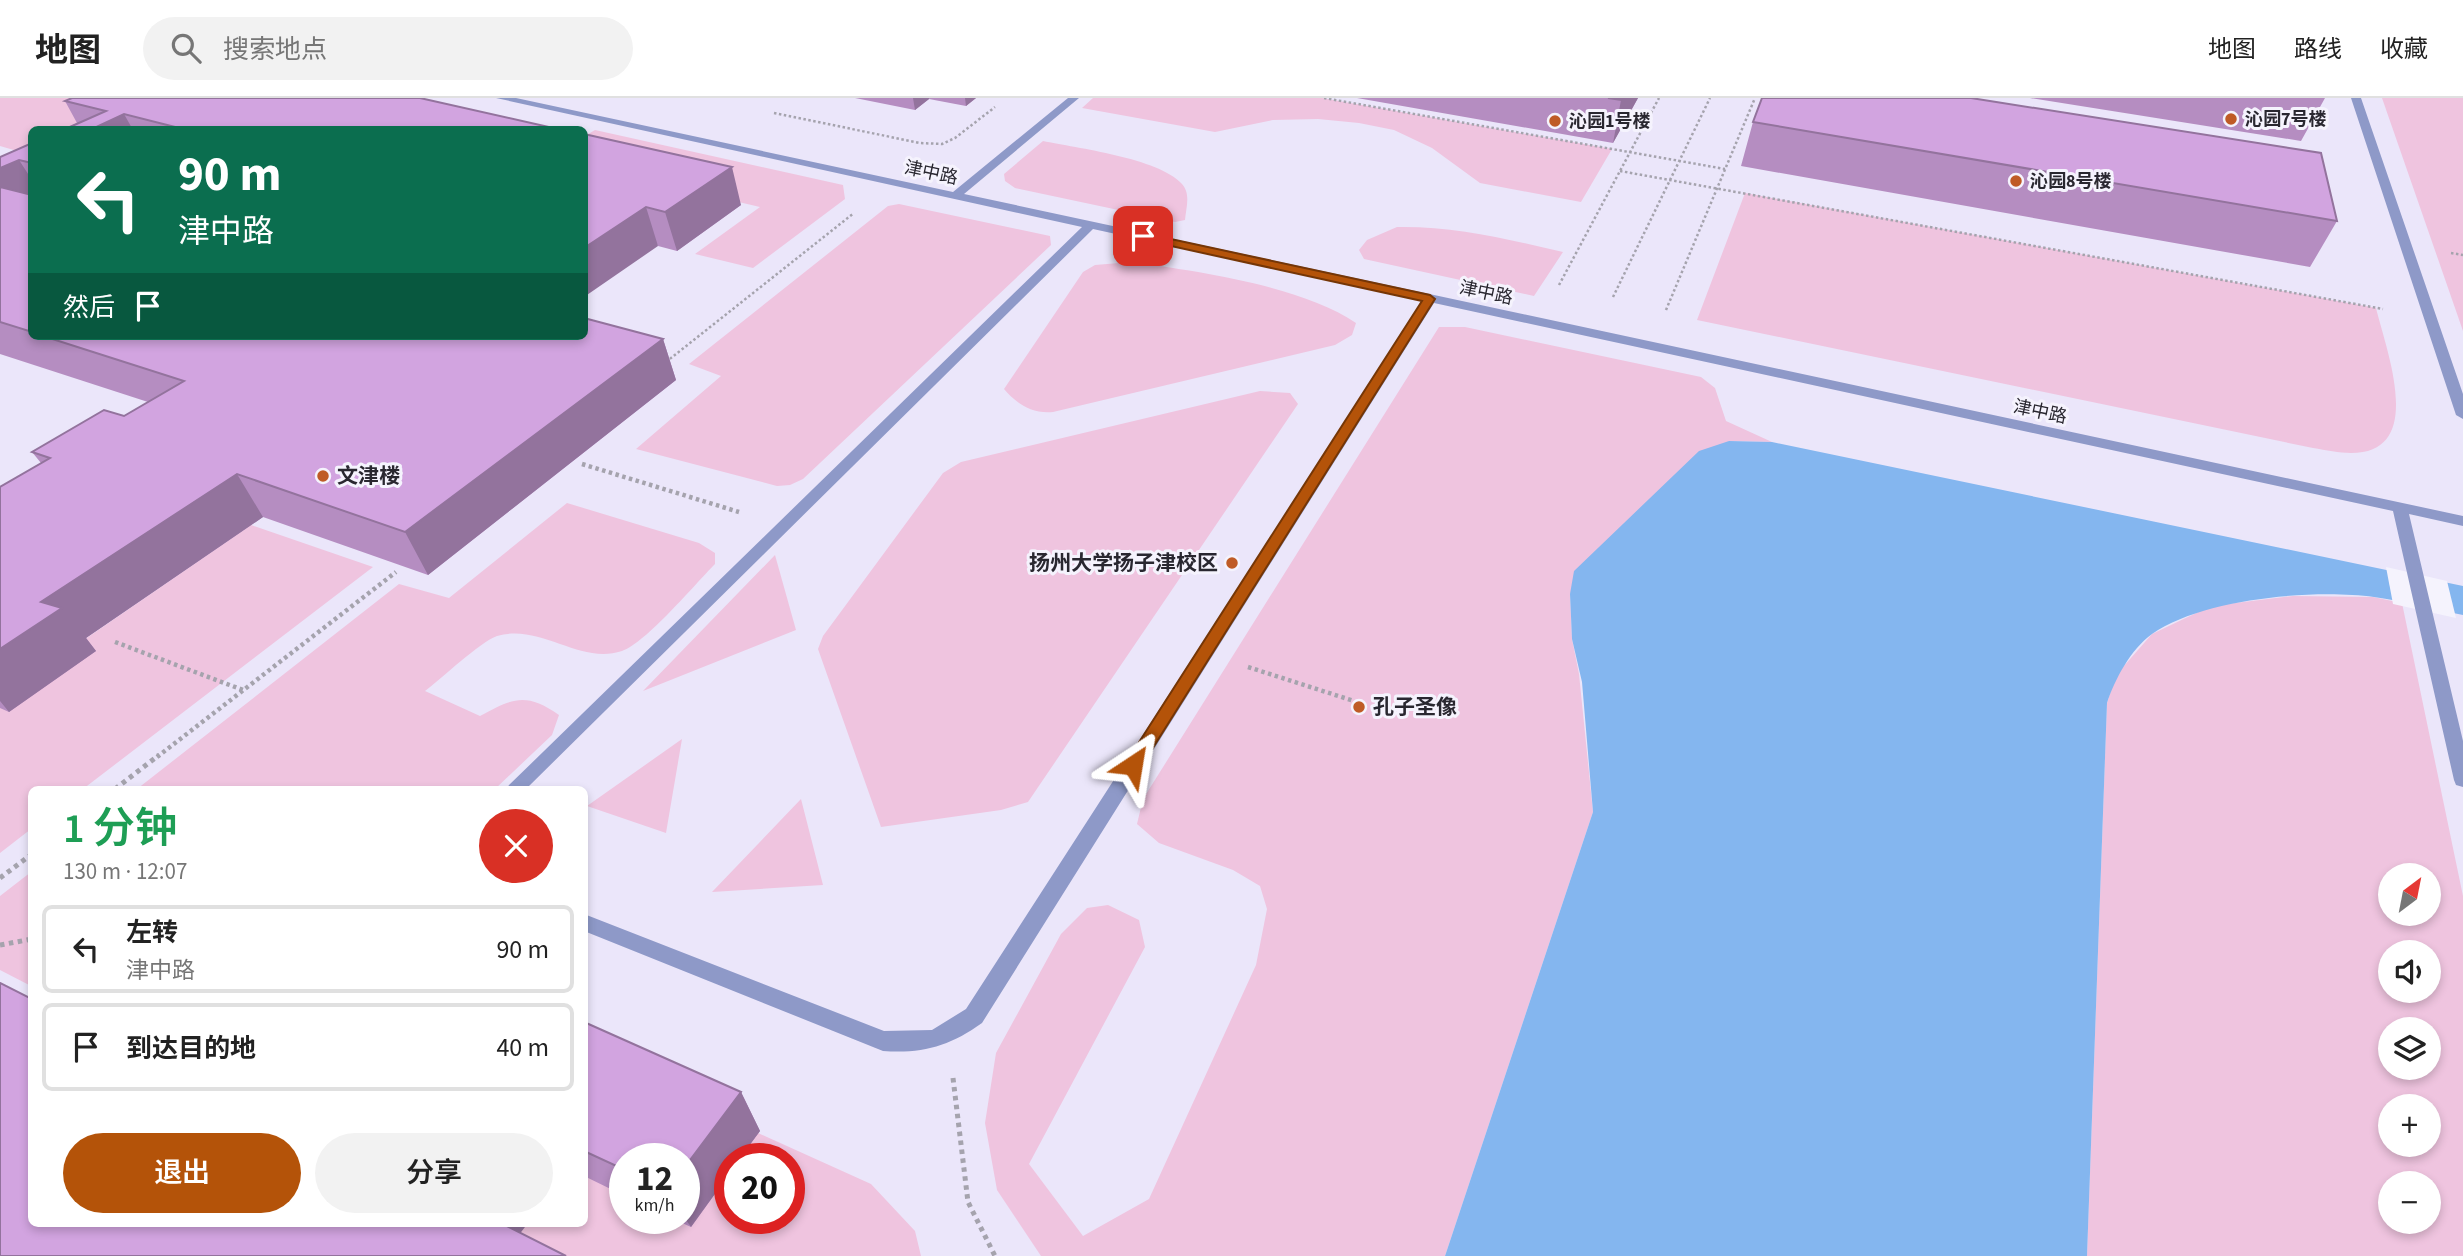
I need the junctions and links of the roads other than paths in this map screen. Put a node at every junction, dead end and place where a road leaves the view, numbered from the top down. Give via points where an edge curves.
1 (501, 98) edge
2 (1074, 98) edge
3 (2356, 98) edge
4 (955, 196) junction
5 (1091, 225) junction
6 (1430, 299) junction
7 (2463, 415) edge
8 (2400, 508) junction
9 (2463, 521) edge
10 (2463, 780) edge
11 (517, 786) edge
12 (588, 924) edge

1 - 4 lane, 津中路
2 - 4 lane
3 - 7 lane
4 - 5 lane, 津中路
5 - 6 lane, 津中路
5 - 11 lane
6 - 8 lane, 津中路
6 - 12 lane via 974,1016 948,1035 928,1042 883,1041
8 - 9 lane, 津中路
8 - 10 lane

